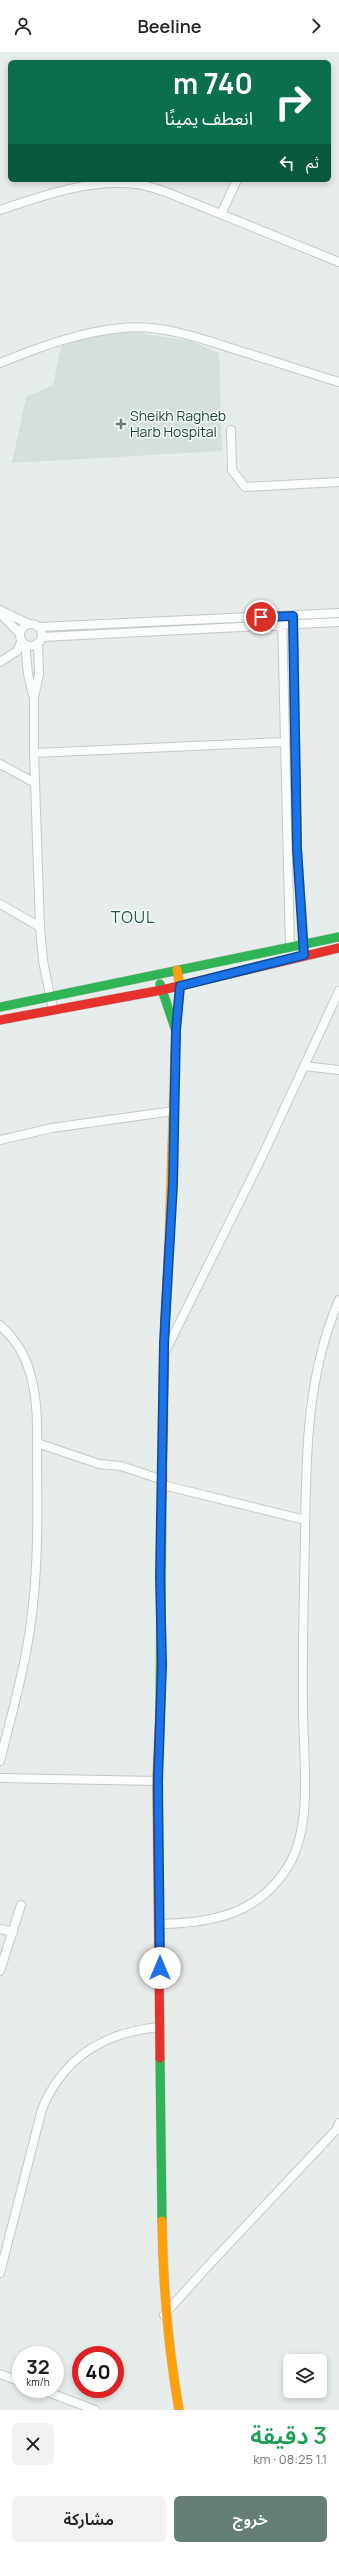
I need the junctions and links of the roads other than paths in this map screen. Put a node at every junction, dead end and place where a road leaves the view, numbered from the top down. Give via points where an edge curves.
1 (236, 182) edge
2 (0, 210) edge
3 (221, 214) junction
4 (339, 262) edge
5 (0, 363) edge
6 (339, 382) edge
7 (231, 430) dead end
8 (339, 482) edge
9 (0, 610) edge
10 (0, 613) edge
11 (339, 613) edge
12 (282, 616) junction
13 (293, 616) junction
14 (339, 622) edge
15 (29, 624) junction
16 (293, 624) junction
17 (282, 625) junction
18 (39, 627) junction
19 (22, 640) junction
20 (40, 640) junction
21 (0, 662) edge
22 (34, 697) junction
23 (285, 742) junction
24 (34, 753) junction
25 (0, 764) edge
26 (286, 779) junction
27 (296, 779) junction
28 (35, 783) junction
29 (287, 805) junction
30 (296, 805) junction
31 (0, 904) edge
32 (40, 927) junction
33 (339, 937) edge
34 (303, 944) junction
35 (290, 947) junction
36 (339, 948) edge
37 (304, 955) junction
38 (178, 970) junction
39 (158, 974) junction
40 (180, 986) junction
41 (162, 990) junction
42 (339, 991) edge
43 (50, 998) junction
44 (0, 1007) edge
45 (53, 1009) junction
46 (0, 1020) edge
47 (176, 1030) junction
48 (304, 1066) junction
49 (339, 1070) edge
50 (173, 1111) junction
51 (0, 1140) edge
52 (339, 1300) edge
53 (0, 1325) edge
54 (164, 1355) junction
55 (37, 1444) junction
56 (163, 1483) junction
57 (305, 1520) junction
58 (0, 1761) edge
59 (0, 1778) edge
60 (158, 1781) junction
61 (21, 1905) dead end
62 (160, 1924) junction
63 (0, 1929) edge
64 (12, 1932) junction
65 (0, 1970) edge
66 (160, 2027) junction
67 (338, 2127) edge
68 (0, 2273) edge
69 (164, 2315) junction
70 (0, 2374) edge
71 (12, 2379) edge
72 (64, 2398) edge
73 (95, 2410) edge
74 (179, 2410) edge

1 - 3 street
2 - 3 street via 54,191 102,184 136,184 166,192
3 - 4 street
5 - 6 street via 49,344 92,332 123,328 154,329 216,344
7 - 8 street via 232,470 245,487
9 - 15 street
10 - 19 street
11 - 13 street
12 - 13 street
12 - 17 street
12 - 18 street
13 - 16 street
14 - 16 street
15 - 18 street
15 - 19 street via 23,627
16 - 17 street
16 - 27 street
17 - 20 street
17 - 23 street
18 - 20 street
19 - 20 street via 32,646
19 - 21 street via 17,651
19 - 22 street
20 - 22 street via 39,675
22 - 24 street
23 - 24 street
23 - 26 street
24 - 28 street
25 - 28 street
26 - 27 street
26 - 29 street
27 - 30 street
28 - 32 street
29 - 30 street
29 - 35 street
30 - 34 street
31 - 32 street
32 - 43 street
33 - 34 street
34 - 35 street
34 - 37 street
35 - 38 street
36 - 37 street
37 - 40 street
38 - 39 street
38 - 40 street
39 - 41 street
39 - 43 street
40 - 41 street
40 - 47 street
41 - 45 street
41 - 47 street
42 - 48 street
43 - 44 street
43 - 45 street
45 - 46 street
47 - 50 street
48 - 49 street
48 - 54 street
50 - 51 street via 52,1128
50 - 54 street via 173,1184
52 - 57 street via 318,1359 310,1397
53 - 55 street via 12,1336 30,1372 35,1398
54 - 56 street
55 - 56 street via 99,1464 121,1466
55 - 58 street via 37,1539 32,1613 26,1653
56 - 57 street
56 - 60 street via 160,1577 162,1664
57 - 62 street via 304,1799 301,1833 296,1849 280,1877 240,1910 204,1922
59 - 60 street
60 - 62 street
61 - 64 street
62 - 66 street
63 - 64 street
64 - 65 street
66 - 68 street via 123,2032 79,2057 57,2078 42,2109
66 - 69 street
67 - 69 street
69 - 74 street
70 - 71 street
72 - 73 street

